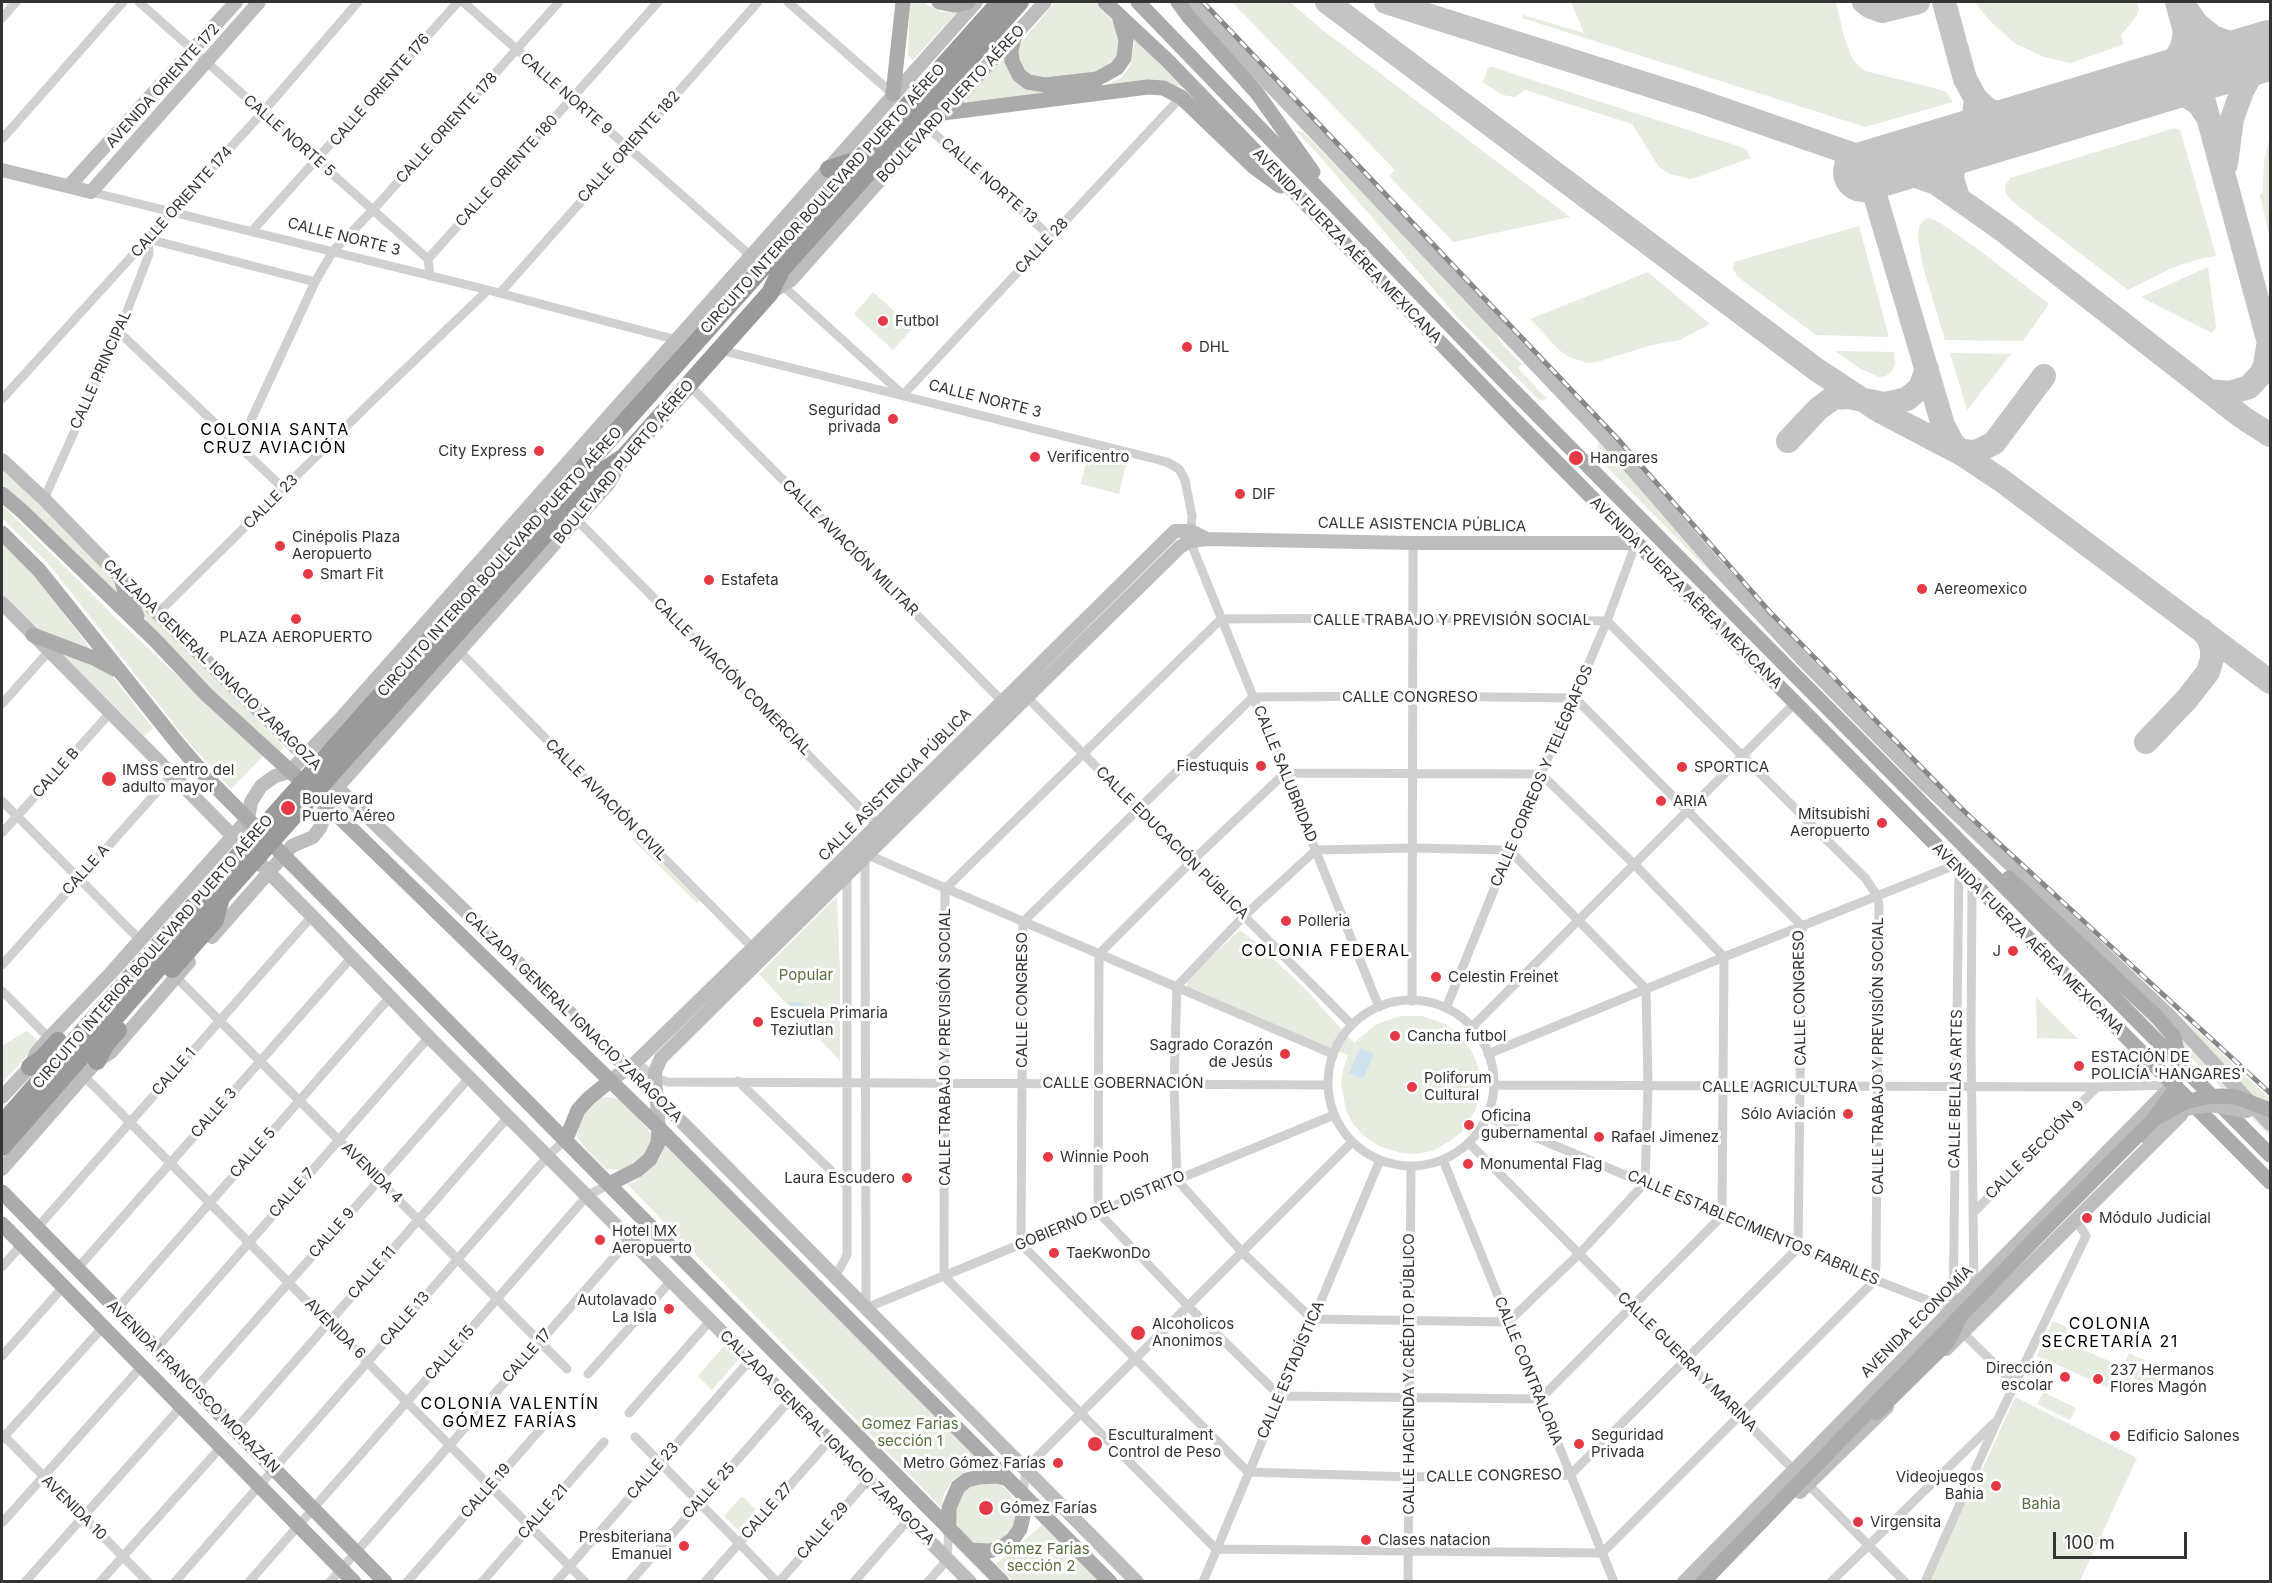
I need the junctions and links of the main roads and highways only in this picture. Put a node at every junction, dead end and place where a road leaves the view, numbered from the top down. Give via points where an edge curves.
1 (236, 2) edge
2 (260, 2) edge
3 (903, 2) edge
4 (939, 2) edge
5 (968, 2) edge
6 (976, 2) edge
7 (1000, 2) edge
8 (1020, 2) edge
9 (1045, 2) edge
10 (1105, 2) edge
11 (1138, 2) edge
12 (1178, 2) edge
13 (1194, 2) edge
14 (1119, 17) junction
15 (1015, 35) junction
16 (893, 94) junction
17 (943, 113) junction
18 (859, 159) junction
19 (829, 169) junction
20 (2, 170) edge
21 (69, 186) junction
22 (90, 192) joint
23 (1312, 210) junction
24 (1357, 229) junction
25 (776, 289) junction
26 (633, 390) junction
27 (628, 417) junction
28 (624, 457) junction
29 (2, 460) edge
30 (2, 494) edge
31 (2, 533) edge
32 (1636, 543) junction
33 (122, 578) junction
34 (2, 603) edge
35 (33, 635) junction
36 (155, 640) junction
37 (448, 642) junction
38 (125, 676) junction
39 (343, 716) junction
40 (376, 743) junction
41 (305, 756) junction
42 (290, 772) junction
43 (337, 787) junction
44 (324, 802) junction
45 (248, 819) junction
46 (883, 831) junction
47 (233, 837) junction
48 (284, 854) junction
49 (1978, 860) junction
50 (268, 873) junction
51 (221, 898) junction
52 (170, 944) junction
53 (122, 986) junction
54 (98, 1061) junction
55 (631, 1065) junction
56 (30, 1067) junction
57 (610, 1081) junction
58 (2174, 1085) junction
59 (656, 1096) junction
60 (2, 1097) edge
61 (2192, 1103) junction
62 (2271, 1110) edge
63 (2153, 1120) junction
64 (2, 1124) edge
65 (2271, 1125) edge
66 (659, 1128) junction
67 (566, 1139) junction
68 (2, 1147) edge
69 (2271, 1155) edge
70 (2, 1169) edge
71 (2271, 1182) edge
72 (609, 1184) junction
73 (2, 1192) edge
74 (2, 1224) edge
75 (1957, 1314) junction
76 (1008, 1479) junction
77 (1808, 1484) junction
78 (1023, 1495) junction
79 (949, 1529) junction
80 (971, 1550) junction
81 (354, 1581) edge
82 (385, 1581) edge
83 (970, 1581) edge
84 (1002, 1581) edge
85 (1110, 1581) edge
86 (1137, 1581) edge
87 (1684, 1581) edge
88 (1703, 1581) edge
89 (1713, 1581) edge

1 - 21 main road, AVENIDA ORIENTE 172
2 - 22 main road, AVENIDA ORIENTE 172
3 - 16 main road
4 - 5 main road
6 - 16 main road
7 - 18 highway, CIRCUITO INTERIOR BOULEVARD PUERTO AÉREO
8 - 25 highway, CIRCUITO INTERIOR BOULEVARD PUERTO AÉREO via 781,270
9 - 15 main road, BOULEVARD PUERTO AÉREO
10 - 14 main road, AVENIDA FUERZA AÉREA MEXICANA
11 - 24 main road, AVENIDA FUERZA AÉREA MEXICANA
12 - 24 main road via 1257,93
13 - 65 main road via 1605,438 1802,659 1927,786 2170,1016
14 - 15 main road via 1126,40 1124,58 1113,72 1097,79 1045,85 1028,82 1012,61
14 - 23 main road, AVENIDA FUERZA AÉREA MEXICANA
15 - 17 main road, BOULEVARD PUERTO AÉREO
16 - 19 main road
17 - 23 main road via 1163,88 1181,98 1255,168
17 - 25 main road, BOULEVARD PUERTO AÉREO via 791,280
18 - 19 highway
18 - 27 highway, CIRCUITO INTERIOR BOULEVARD PUERTO AÉREO
19 - 26 main road
20 - 21 main road, CALLE NORTE 3
21 - 22 main road, CALLE NORTE 3
23 - 32 main road, AVENIDA FUERZA AÉREA MEXICANA
24 - 49 main road, AVENIDA FUERZA AÉREA MEXICANA
25 - 28 highway, BOULEVARD PUERTO AÉREO
26 - 27 highway
26 - 39 main road
27 - 37 highway, CIRCUITO INTERIOR BOULEVARD PUERTO AÉREO
28 - 37 highway, CIRCUITO INTERIOR BOULEVARD PUERTO AÉREO via 599,474
28 - 37 main road, BOULEVARD PUERTO AÉREO via 609,483 576,519
29 - 33 main road, CALZADA GENERAL IGNACIO ZARAGOZA
30 - 36 main road, CALZADA GENERAL IGNACIO ZARAGOZA
31 - 38 main road, CALZADA GENERAL IGNACIO ZARAGOZA via 39,570
32 - 46 main road, CALLE ASISTENCIA PÚBLICA via 1413,543 1190,536 1022,692
32 - 58 main road, AVENIDA FUERZA AÉREA MEXICANA
33 - 36 main road via 135,613
33 - 41 main road, CALZADA GENERAL IGNACIO ZARAGOZA
34 - 35 main road, CALZADA GENERAL IGNACIO ZARAGOZA
35 - 38 main road via 104,662
35 - 47 main road, CALZADA GENERAL IGNACIO ZARAGOZA
36 - 42 main road, CALZADA GENERAL IGNACIO ZARAGOZA
37 - 40 main road, BOULEVARD PUERTO AÉREO
37 - 51 highway, CIRCUITO INTERIOR BOULEVARD PUERTO AÉREO, bridge
37 - 52 highway, CIRCUITO INTERIOR BOULEVARD PUERTO AÉREO, bridge
38 - 45 main road, CALZADA GENERAL IGNACIO ZARAGOZA via 188,756
39 - 40 main road via 351,735
39 - 41 main road
40 - 43 main road, BOULEVARD PUERTO AÉREO
41 - 42 main road
41 - 43 main road, CALZADA GENERAL IGNACIO ZARAGOZA
42 - 44 main road, CALZADA GENERAL IGNACIO ZARAGOZA
42 - 45 main road via 261,786 251,802
43 - 44 main road, BOULEVARD PUERTO AÉREO
43 - 55 main road, CALZADA GENERAL IGNACIO ZARAGOZA
44 - 48 main road, BOULEVARD PUERTO AÉREO via 324,817 314,837 292,846
44 - 57 main road, CALZADA GENERAL IGNACIO ZARAGOZA
45 - 47 main road
45 - 48 main road, CALZADA GENERAL IGNACIO ZARAGOZA
46 - 55 main road, CALLE ASISTENCIA PÚBLICA
46 - 59 main road, CALLE ASISTENCIA PÚBLICA via 866,857 661,1058 655,1078
47 - 50 main road, CALZADA GENERAL IGNACIO ZARAGOZA
47 - 56 main road via 49,1038
48 - 50 main road, BOULEVARD PUERTO AÉREO
48 - 67 main road, CALZADA GENERAL IGNACIO ZARAGOZA
49 - 63 main road, bridge via 2015,883 2174,1037 2179,1054 2178,1075 2172,1094
49 - 69 main road, AVENIDA FUERZA AÉREA MEXICANA
50 - 54 main road, BOULEVARD PUERTO AÉREO via 111,1052
50 - 83 main road, CALZADA GENERAL IGNACIO ZARAGOZA
51 - 52 highway, CIRCUITO INTERIOR BOULEVARD PUERTO AÉREO, bridge
51 - 54 highway via 215,920 105,1045
52 - 53 highway, CIRCUITO INTERIOR BOULEVARD PUERTO AÉREO
52 - 68 highway, CIRCUITO INTERIOR BOULEVARD PUERTO AÉREO
53 - 56 highway via 103,996
53 - 64 highway, CIRCUITO INTERIOR BOULEVARD PUERTO AÉREO
54 - 70 main road, BOULEVARD PUERTO AÉREO
55 - 57 main road, CALLE ASISTENCIA PÚBLICA
55 - 59 main road, CALZADA GENERAL IGNACIO ZARAGOZA
56 - 60 main road
57 - 66 main road, CALZADA GENERAL IGNACIO ZARAGOZA
57 - 67 main road via 578,1110
58 - 61 main road, AVENIDA FUERZA AÉREA MEXICANA
58 - 75 main road, AVENIDA ECONOMÍA via 1974,1288
59 - 66 main road, CALLE ASISTENCIA PÚBLICA
59 - 86 main road, CALZADA GENERAL IGNACIO ZARAGOZA
61 - 71 main road, AVENIDA FUERZA AÉREA MEXICANA
61 - 77 main road
62 - 63 main road, bridge via 2236,1097 2206,1097 2172,1108
63 - 75 main road, bridge
65 - 75 main road, bridge via 2247,1111 2223,1106 2198,1106 2172,1115 1990,1294
66 - 72 main road via 658,1143 650,1159
66 - 76 main road, CALZADA GENERAL IGNACIO ZARAGOZA
67 - 72 main road, CALZADA GENERAL IGNACIO ZARAGOZA
72 - 79 main road, CALZADA GENERAL IGNACIO ZARAGOZA
73 - 82 main road, AVENIDA FRANCISCO MORAZÁN
74 - 81 main road, AVENIDA FRANCISCO MORAZÁN
75 - 77 main road via 1947,1343 1827,1457
75 - 87 main road, AVENIDA ECONOMÍA
75 - 88 main road, bridge
76 - 78 main road, CALZADA GENERAL IGNACIO ZARAGOZA
76 - 79 main road via 979,1477 958,1486 949,1508
77 - 89 main road
78 - 80 main road via 1023,1516 1014,1539 1001,1548
78 - 85 main road, CALZADA GENERAL IGNACIO ZARAGOZA
79 - 80 main road, CALZADA GENERAL IGNACIO ZARAGOZA
80 - 84 main road, CALZADA GENERAL IGNACIO ZARAGOZA

